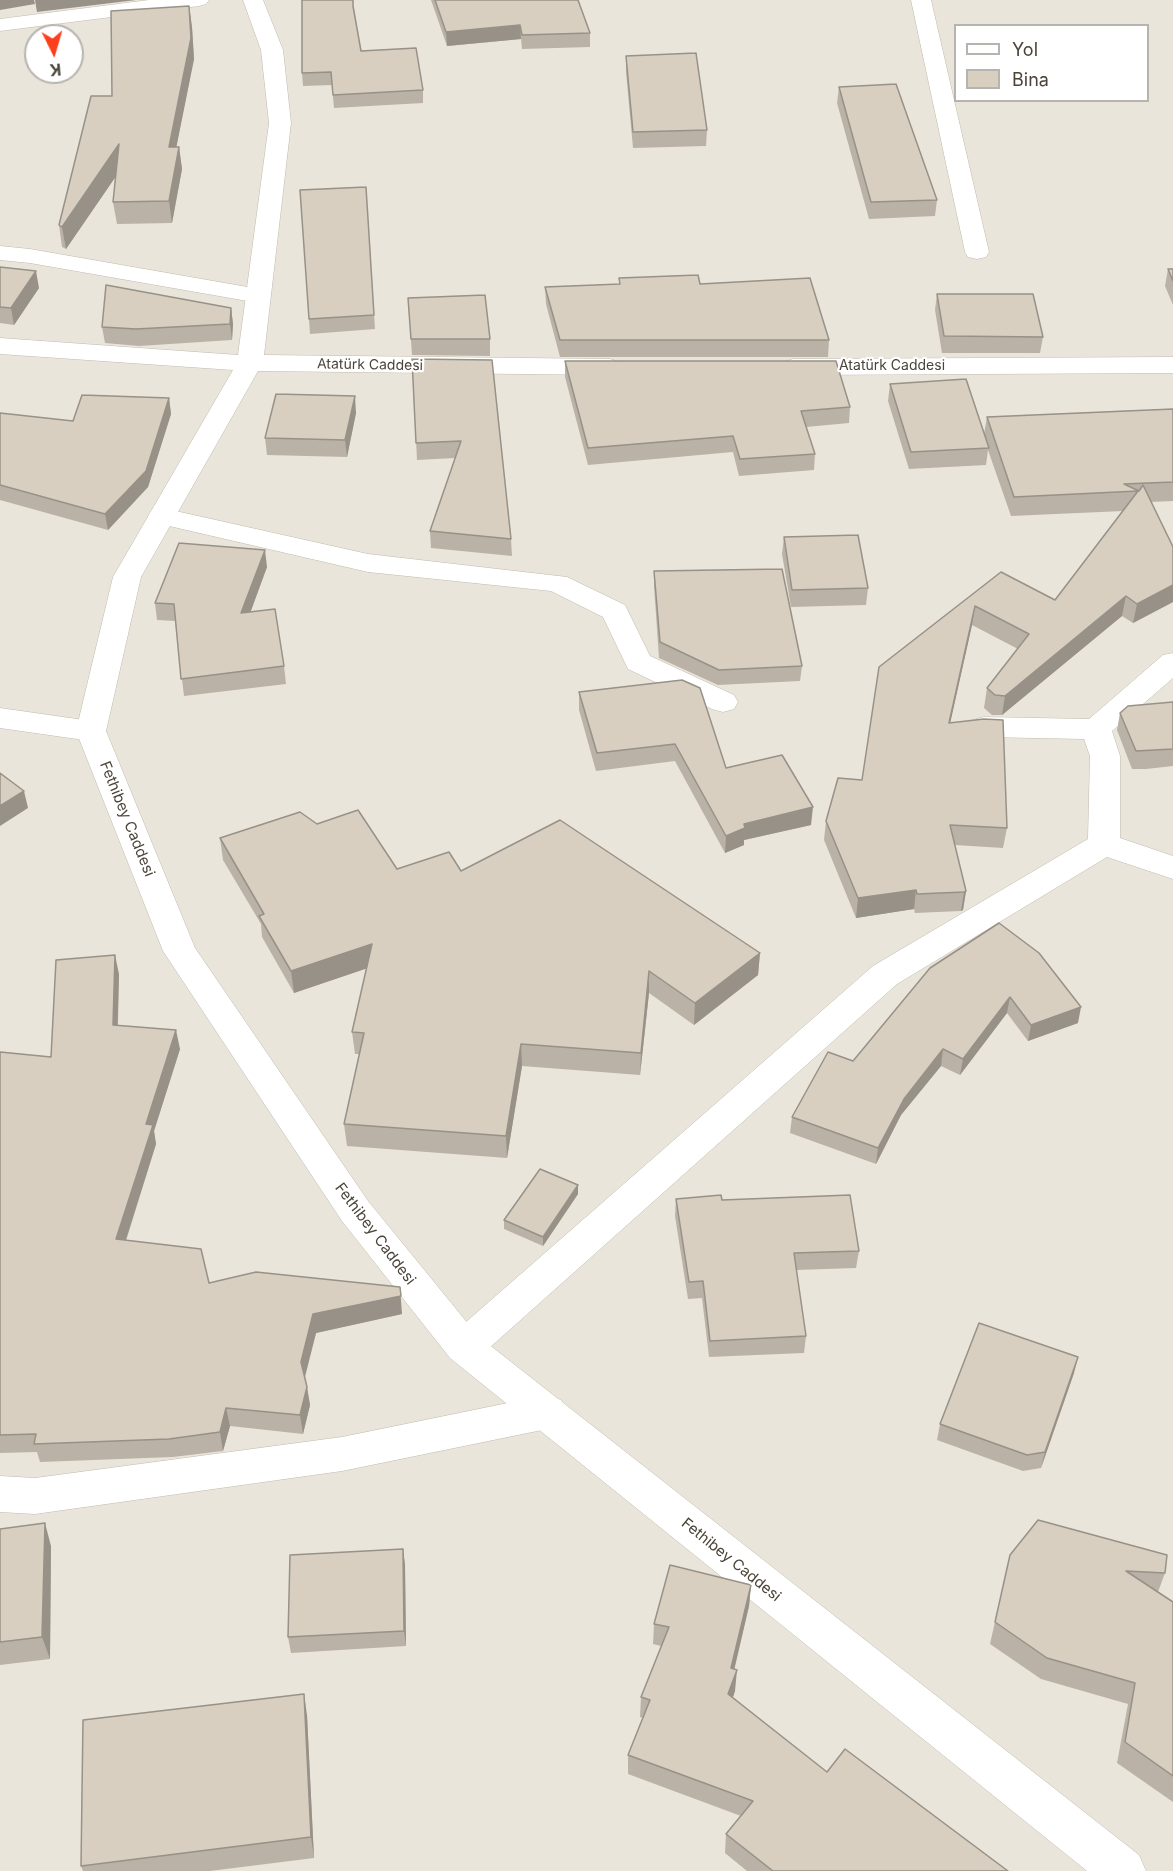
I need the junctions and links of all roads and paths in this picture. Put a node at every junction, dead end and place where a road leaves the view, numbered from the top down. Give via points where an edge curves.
1 (199, 0) edge
2 (253, 0) edge
3 (921, 0) edge
4 (0, 25) edge
5 (976, 252) dead end
6 (0, 253) edge
7 (259, 296) junction
8 (0, 346) edge
9 (250, 363) junction
10 (1173, 365) edge
11 (632, 367) edge
12 (774, 367) edge
13 (162, 516) junction
14 (1173, 662) edge
15 (723, 702) dead end
16 (0, 718) edge
17 (984, 727) edge
18 (1096, 729) junction
19 (91, 731) junction
20 (1104, 844) junction
21 (1173, 868) edge
22 (464, 1347) junction
23 (547, 1412) junction
24 (0, 1494) edge
25 (1123, 1871) edge

1 - 4 street
2 - 7 street via 272,50 280,123
3 - 5 street
6 - 7 street
7 - 9 street
8 - 9 street, Atatürk Caddesi
9 - 11 street, Atatürk Caddesi
9 - 13 street
10 - 12 street, Atatürk Caddesi
13 - 15 street via 368,563 557,583 615,611 638,662
13 - 19 street via 127,577
14 - 18 street
16 - 19 street
17 - 18 street
18 - 20 street via 1106,756
19 - 22 street, Fethibey Caddesi via 180,951 355,1211
20 - 21 street
20 - 22 street via 885,975
22 - 23 street, Fethibey Caddesi
23 - 24 street via 342,1454 34,1496
23 - 25 street, Fethibey Caddesi

